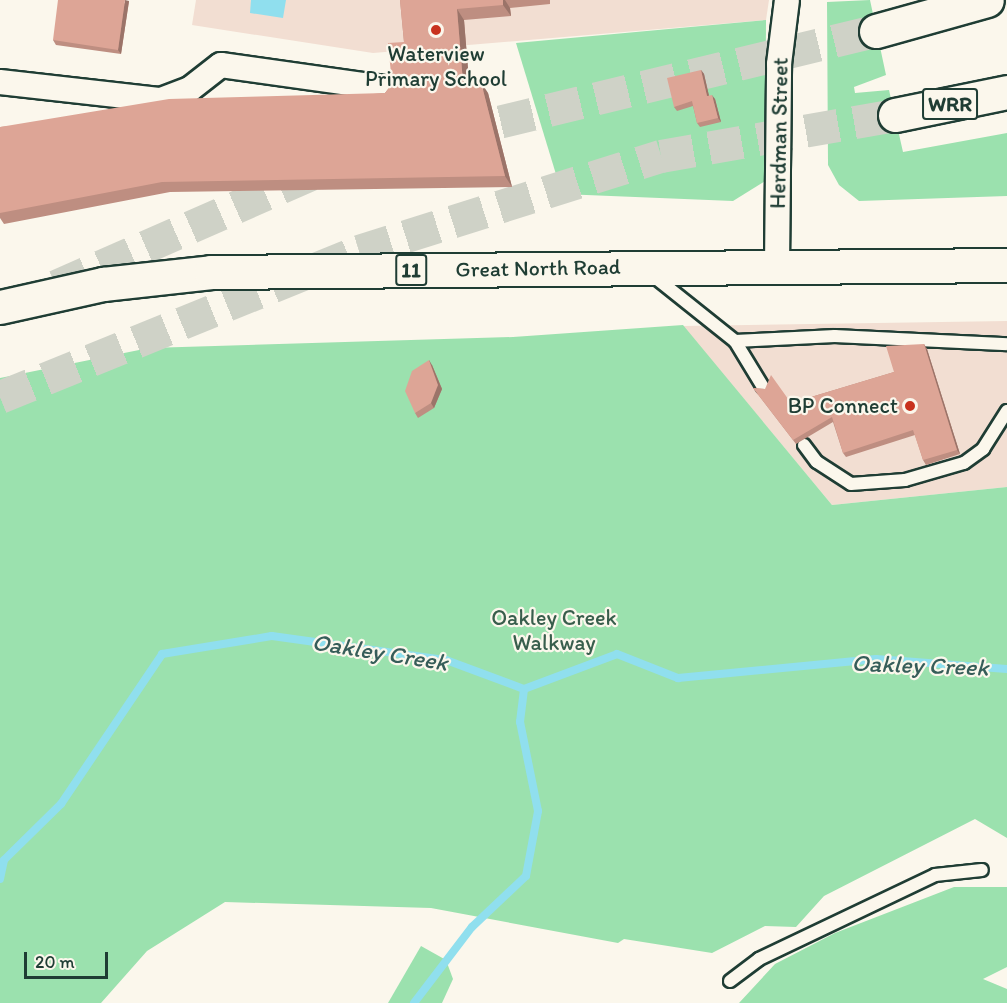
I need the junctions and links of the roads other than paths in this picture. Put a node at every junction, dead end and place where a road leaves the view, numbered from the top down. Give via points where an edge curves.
1 (786, 0) edge
2 (987, 0) edge
3 (876, 31) tunnel mouth
4 (0, 82) edge
5 (385, 88) dead end
6 (1007, 92) edge
7 (895, 115) tunnel mouth
8 (1007, 265) edge
9 (643, 266) junction
10 (777, 266) junction
11 (0, 307) edge
12 (735, 341) junction
13 (1007, 344) edge
14 (763, 387) edge
15 (1007, 411) edge
16 (804, 445) dead end
17 (982, 870) dead end
18 (730, 981) dead end

1 - 10 street, Herdman Street via 779,64
2 - 3 main road
4 - 5 street via 161,100 190,89 221,65
6 - 7 main road, WRR
8 - 10 main road, Great North Road / 11
9 - 10 main road, Great North Road / 11
9 - 11 main road, Great North Road / 11 via 211,272 103,284
9 - 12 lane
12 - 13 lane via 835,336
12 - 14 lane
15 - 16 lane via 983,449 964,463 905,480 851,484 817,462
17 - 18 lane via 935,875 759,959

